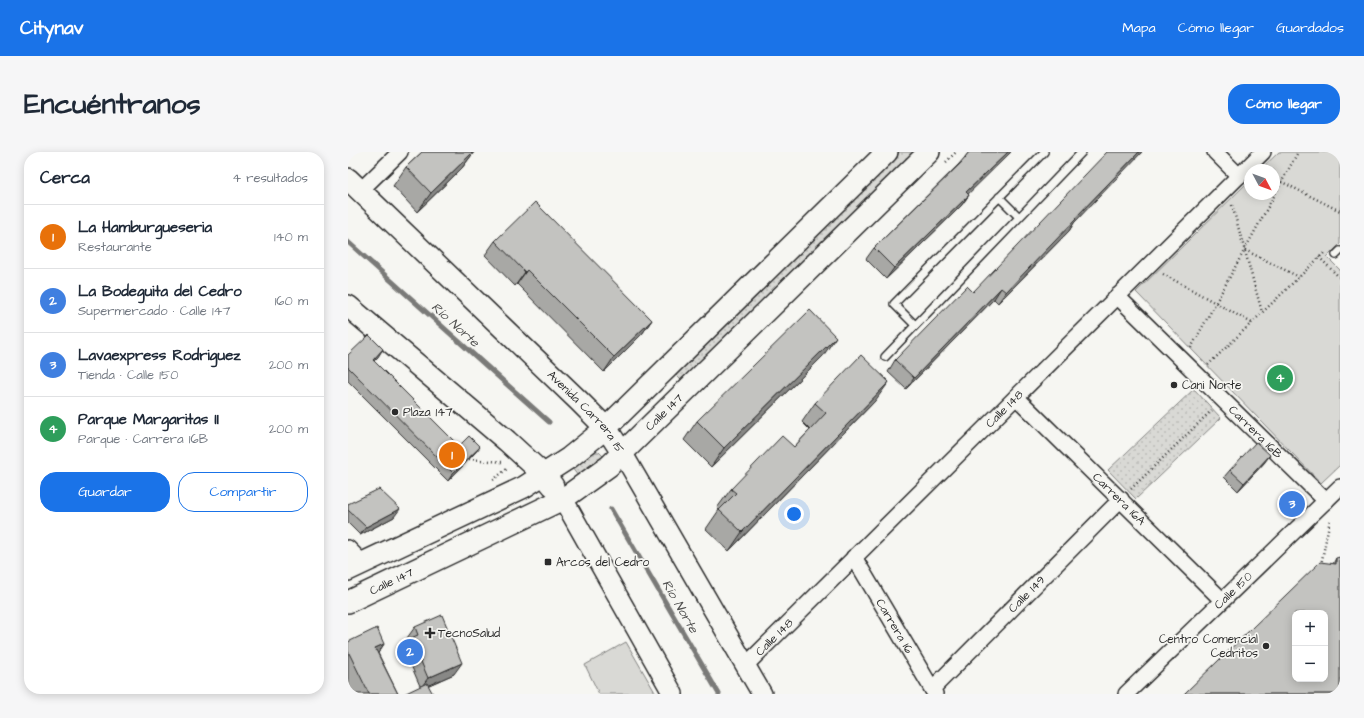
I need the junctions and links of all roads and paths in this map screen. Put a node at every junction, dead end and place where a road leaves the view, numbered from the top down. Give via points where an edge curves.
1 (400, 152) edge
2 (887, 152) edge
3 (929, 152) edge
4 (1044, 152) edge
5 (1082, 152) edge
6 (1215, 152) edge
7 (1263, 152) edge
8 (1298, 152) edge
9 (1239, 176) junction
10 (1281, 182) junction
11 (354, 185) edge
12 (1227, 187) junction
13 (999, 197) junction
14 (1340, 211) edge
15 (1019, 217) junction
16 (1330, 247) dead end
17 (1244, 250) junction
18 (1319, 257) junction
19 (1148, 266) junction
20 (1299, 277) junction
21 (1340, 278) edge
22 (1117, 296) junction
23 (1216, 303) junction
24 (348, 306) edge
25 (1262, 312) junction
26 (1252, 323) junction
27 (914, 325) junction
28 (885, 357) dead end
29 (1184, 362) junction
30 (1198, 375) junction
31 (1016, 397) junction
32 (1222, 399) junction
33 (606, 428) junction
34 (623, 454) junction
35 (469, 459) edge
36 (504, 462) dead end
37 (544, 475) junction
38 (1340, 487) edge
39 (563, 499) junction
40 (1121, 499) junction
41 (1326, 501) junction
42 (348, 548) edge
43 (854, 557) junction
44 (356, 566) edge
45 (1320, 570) edge
46 (1222, 600) junction
47 (348, 602) edge
48 (745, 666) junction
49 (934, 692) edge
50 (673, 694) edge
51 (762, 694) edge
52 (1126, 694) edge

1 - 11 street
2 - 33 main road
3 - 34 main road, Calle 147
4 - 13 lane
5 - 15 lane
6 - 9 street
7 - 9 street, Calle 148
8 - 10 path
9 - 12 street, Calle 148
10 - 14 path
10 - 17 path
11 - 33 main road, Avenida Carrera 15
12 - 17 path
12 - 19 street, Calle 148
13 - 15 lane
13 - 27 lane via 894,304
15 - 27 lane
16 - 18 path
17 - 20 path
17 - 23 path
17 - 25 path
18 - 20 path
18 - 21 path
19 - 22 street, Calle 148
19 - 23 path
20 - 25 path
22 - 29 street, Carrera 16B
22 - 31 street, Calle 148
23 - 26 path
23 - 29 path
24 - 37 main road
25 - 26 path
26 - 30 path
27 - 28 lane
29 - 30 street, Carrera 16B
30 - 32 street, Carrera 16B
31 - 40 street, Carrera 16A
31 - 43 street, Calle 148
32 - 40 path
32 - 41 street, Carrera 16B
33 - 34 main road, Avenida Carrera 15
33 - 37 main road via 587,445
34 - 39 main road, Calle 147
34 - 48 street, Avenida Carrera 15
35 - 36 path
37 - 39 main road
37 - 44 main road via 524,487
38 - 41 street, Calle 150
39 - 47 main road, Calle 147
39 - 50 street
40 - 46 street, Carrera 16A
40 - 49 street, Calle 149
41 - 45 path via 1331,515
41 - 46 street, Calle 150
42 - 44 street
43 - 48 street, Calle 148
43 - 49 street, Carrera 16
46 - 52 street, Calle 150
48 - 51 street, Avenida Carrera 15

